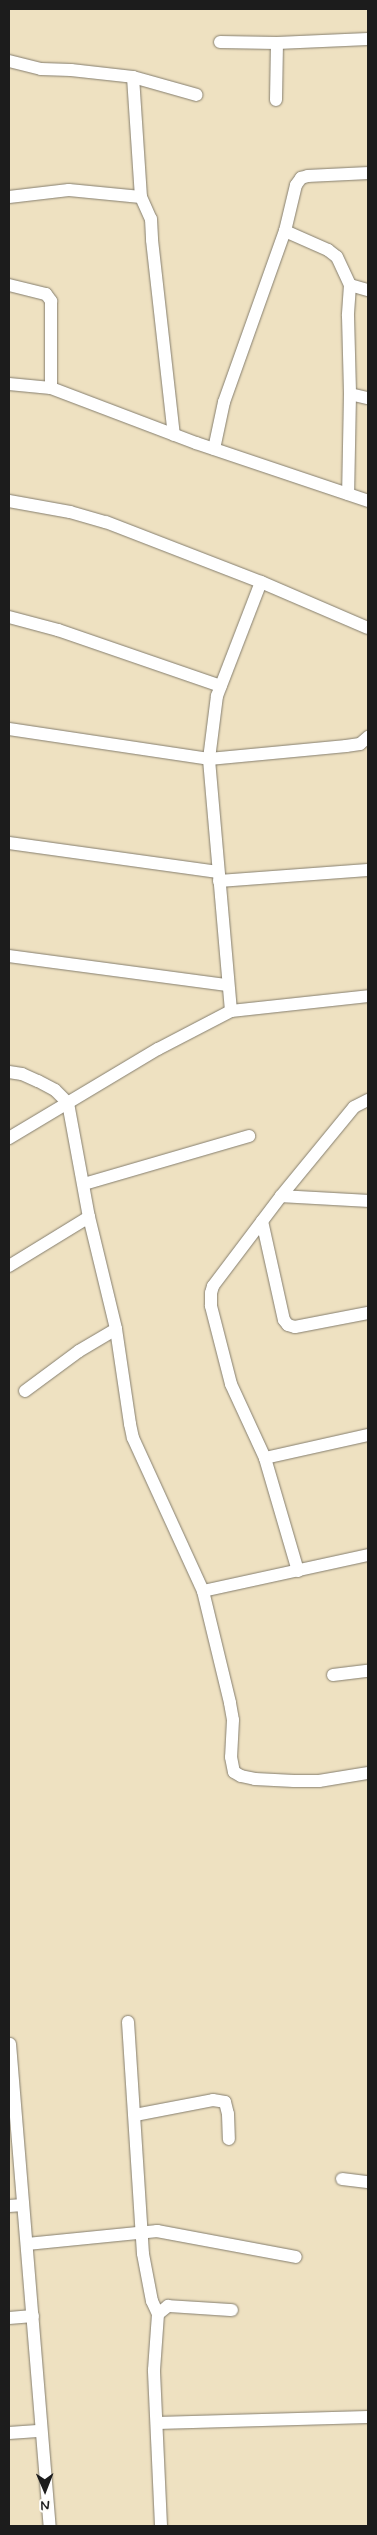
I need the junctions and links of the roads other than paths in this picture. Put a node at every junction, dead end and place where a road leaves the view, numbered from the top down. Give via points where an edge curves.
1 (368, 39) edge
2 (220, 42) dead end
3 (278, 43) junction
4 (9, 61) edge
5 (133, 77) junction
6 (197, 95) dead end
7 (276, 100) dead end
8 (368, 173) edge
9 (9, 193) edge
10 (141, 197) junction
11 (285, 231) junction
12 (350, 284) junction
13 (9, 285) edge
14 (368, 290) edge
15 (9, 384) edge
16 (51, 388) junction
17 (350, 394) junction
18 (368, 398) edge
19 (174, 436) junction
20 (214, 449) junction
21 (348, 494) junction
22 (9, 501) edge
23 (368, 501) edge
24 (261, 582) junction
25 (9, 617) edge
26 (368, 628) edge
27 (221, 686) junction
28 (9, 729) edge
29 (368, 738) edge
30 (209, 759) junction
31 (9, 842) edge
32 (368, 870) edge
33 (219, 876) junction
34 (9, 956) edge
35 (227, 985) junction
36 (368, 996) edge
37 (231, 1011) junction
38 (9, 1072) edge
39 (368, 1100) edge
40 (68, 1103) junction
41 (249, 1136) dead end
42 (9, 1138) edge
43 (84, 1184) junction
44 (281, 1196) junction
45 (368, 1201) edge
46 (90, 1217) junction
47 (262, 1221) junction
48 (9, 1266) edge
49 (368, 1313) edge
50 (116, 1328) junction
51 (25, 1391) dead end
52 (368, 1434) edge
53 (265, 1458) junction
54 (368, 1555) edge
55 (298, 1571) junction
56 (202, 1591) junction
57 (368, 1671) edge
58 (333, 1675) dead end
59 (368, 1773) edge
60 (128, 2022) dead end
61 (10, 2044) dead end
62 (12, 2095) edge
63 (134, 2115) junction
64 (229, 2139) dead end
65 (342, 2180) dead end
66 (368, 2182) edge
67 (23, 2205) junction
68 (9, 2206) edge
69 (143, 2232) junction
70 (27, 2244) junction
71 (296, 2256) dead end
72 (232, 2310) dead end
73 (158, 2314) junction
74 (33, 2316) junction
75 (9, 2318) edge
76 (368, 2416) edge
77 (157, 2423) junction
78 (41, 2431) junction
79 (9, 2433) edge
80 (50, 2526) edge
81 (161, 2526) edge

1 - 3 street
2 - 3 street
3 - 7 street
4 - 5 street via 41,69
5 - 6 street
5 - 10 street
8 - 11 street via 301,178 296,185
9 - 10 street via 69,190
10 - 19 street via 151,219
11 - 12 street via 337,257
11 - 20 street via 224,402
12 - 14 street
12 - 17 street
13 - 16 street via 46,294 51,301
15 - 16 street
16 - 19 street
17 - 18 street
17 - 21 street
19 - 20 street
20 - 21 street
21 - 23 street
22 - 24 street via 106,522
24 - 26 street
24 - 27 street
25 - 27 street via 58,630
27 - 30 street
28 - 30 street
29 - 30 street via 360,744
30 - 33 street
31 - 33 street
32 - 33 street
33 - 35 street
34 - 35 street
35 - 37 street
36 - 37 street
37 - 40 street via 158,1049
38 - 40 street via 38,1081 55,1090
39 - 44 street via 354,1107
40 - 42 street
40 - 43 street
41 - 43 street
43 - 46 street
44 - 45 street
44 - 47 street
46 - 48 street
46 - 50 street
47 - 49 street via 284,1320 288,1325 295,1327
47 - 53 street via 214,1286 211,1299 231,1384
50 - 51 street
50 - 56 street via 134,1438
52 - 53 street
53 - 55 street
54 - 55 street
55 - 56 street
56 - 59 street via 230,1702 233,1720 230,1757 234,1772 255,1779 294,1781 320,1781
57 - 58 street
60 - 63 street
61 - 62 street
62 - 67 street
63 - 64 street via 213,2100 225,2102
63 - 69 street
65 - 66 street
67 - 68 street
67 - 70 street
69 - 70 street
69 - 71 street via 157,2231
69 - 73 street via 142,2254
70 - 74 street
72 - 73 street via 168,2306
73 - 77 street via 154,2370
74 - 75 street
74 - 78 street
76 - 77 street
77 - 81 street
78 - 79 street
78 - 80 street

